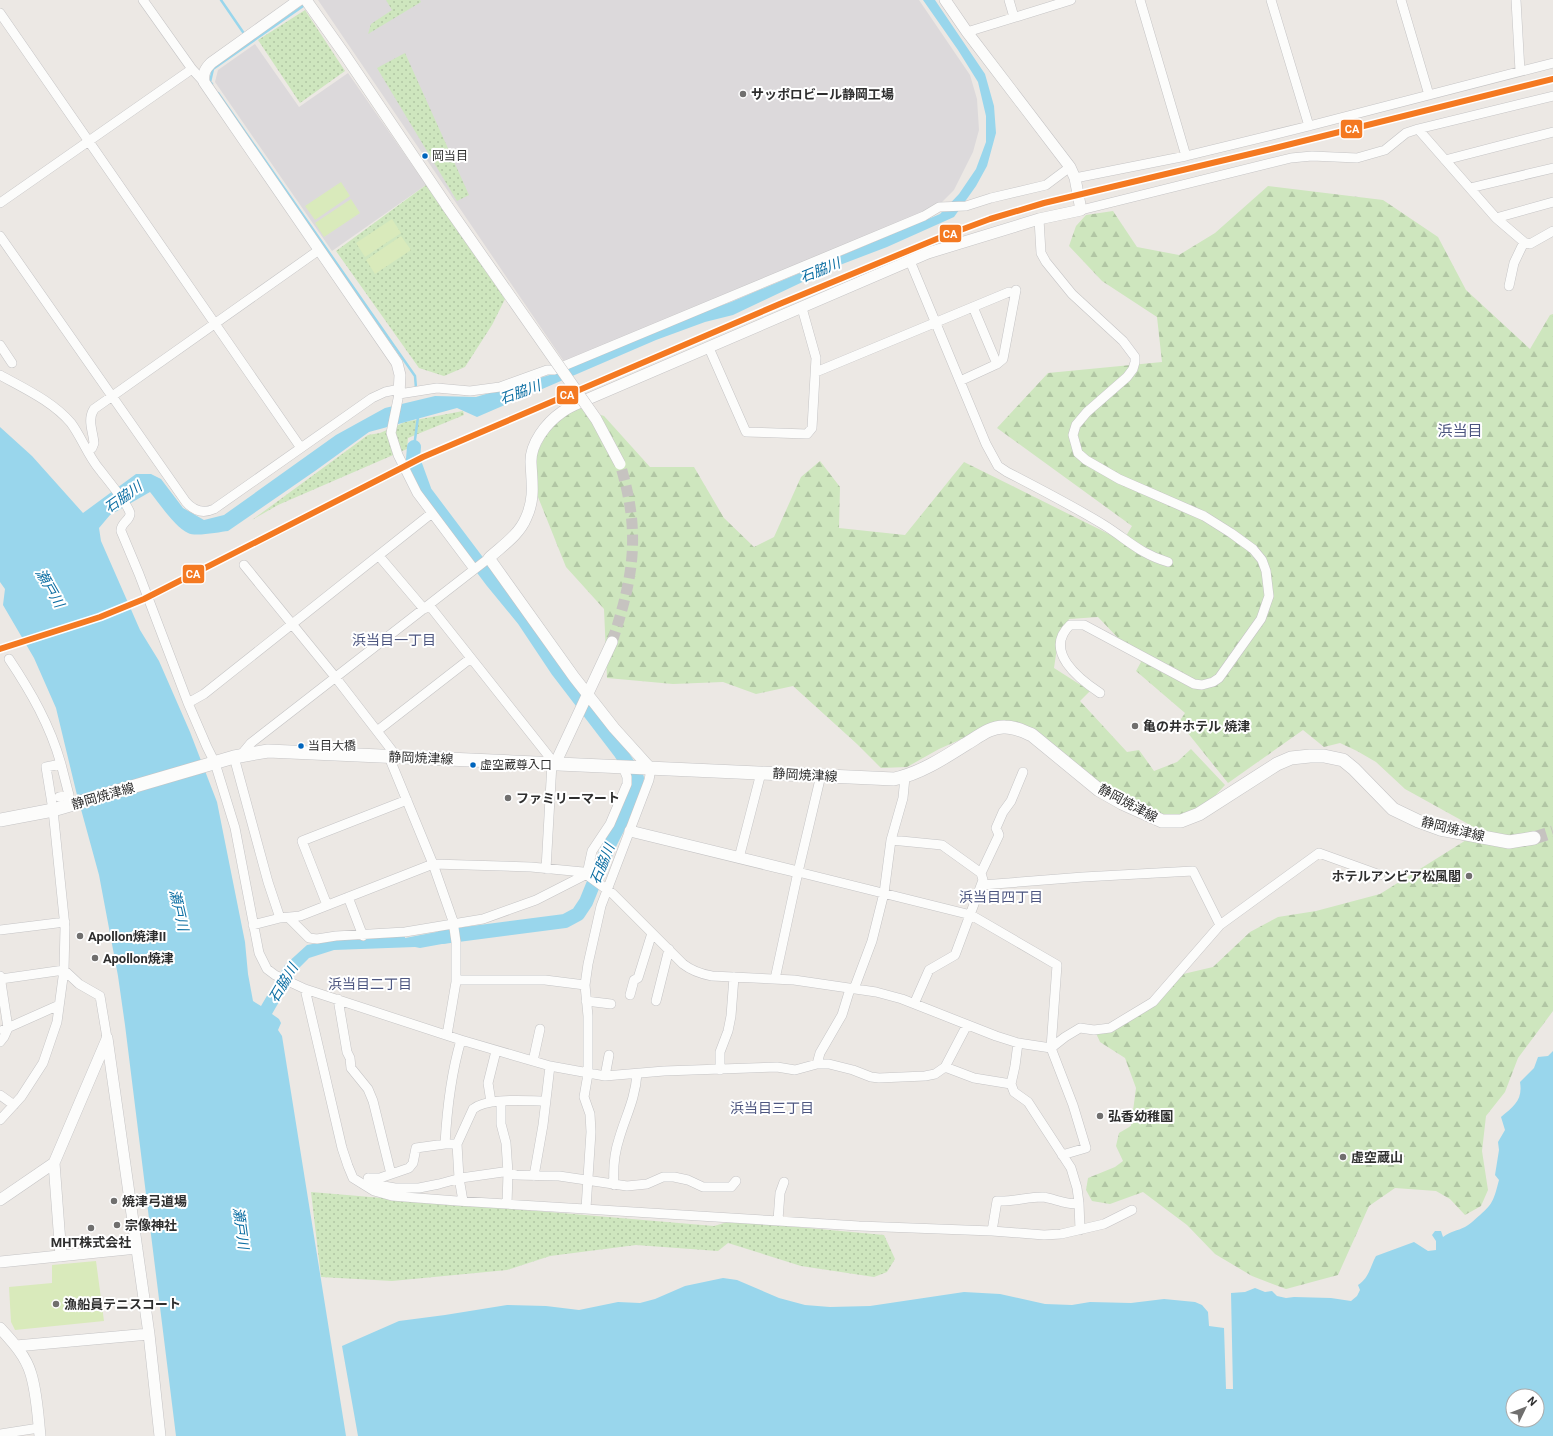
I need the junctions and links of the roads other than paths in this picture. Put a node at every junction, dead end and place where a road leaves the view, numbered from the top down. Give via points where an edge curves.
1 (143, 0) edge
2 (299, 0) edge
3 (306, 0) edge
4 (945, 0) edge
5 (1009, 0) edge
6 (1071, 0) edge
7 (1140, 0) edge
8 (1271, 0) edge
9 (1401, 0) edge
10 (1516, 0) edge
11 (0, 13) edge
12 (1014, 17) junction
13 (967, 32) junction
14 (1553, 63) edge
15 (192, 69) junction
16 (1520, 71) junction
17 (204, 82) junction
18 (1429, 95) junction
19 (1553, 96) edge
20 (1309, 126) junction
21 (1418, 129) junction
22 (1553, 132) edge
23 (89, 141) junction
24 (1186, 156) junction
25 (1445, 160) junction
26 (1070, 167) junction
27 (1553, 168) edge
28 (1076, 178) junction
29 (1470, 188) junction
30 (1553, 202) edge
31 (0, 203) edge
32 (1081, 210) junction
33 (1496, 218) junction
34 (1039, 219) junction
35 (1553, 232) edge
36 (0, 236) edge
37 (1524, 242) junction
38 (319, 250) junction
39 (910, 261) junction
40 (1508, 286) dead end
41 (973, 307) junction
42 (802, 308) junction
43 (215, 323) junction
44 (936, 323) junction
45 (0, 346) edge
46 (709, 348) junction
47 (12, 363) dead end
48 (997, 364) junction
49 (816, 372) junction
50 (0, 375) edge
51 (960, 381) junction
52 (399, 392) junction
53 (111, 396) junction
54 (301, 448) junction
55 (87, 450) junction
56 (620, 464) tunnel mouth
57 (432, 513) junction
58 (379, 556) junction
59 (489, 558) junction
60 (1168, 562) dead end
61 (244, 565) dead end
62 (474, 569) junction
63 (426, 607) junction
64 (292, 624) junction
65 (612, 642) tunnel mouth
66 (472, 658) junction
67 (9, 659) dead end
68 (336, 678) junction
69 (1100, 693) dead end
70 (586, 696) junction
71 (188, 703) junction
72 (377, 731) junction
73 (237, 756) junction
74 (393, 757) junction
75 (213, 763) junction
76 (61, 764) junction
77 (553, 764) junction
78 (624, 767) junction
79 (646, 768) junction
80 (1023, 772) dead end
81 (761, 773) junction
82 (821, 775) junction
83 (905, 777) junction
84 (407, 800) junction
85 (57, 805) junction
86 (0, 820) edge
87 (630, 831) junction
88 (1534, 838) tunnel mouth
89 (891, 840) junction
90 (739, 858) junction
91 (433, 864) junction
92 (546, 869) junction
93 (798, 872) junction
94 (981, 873) junction
95 (587, 874) junction
96 (1380, 875) dead end
97 (982, 885) junction
98 (608, 890) junction
99 (884, 893) junction
100 (348, 897) junction
101 (327, 905) junction
102 (971, 915) junction
103 (284, 918) junction
104 (65, 922) junction
105 (253, 925) junction
106 (454, 925) junction
107 (1220, 925) junction
108 (0, 930) edge
109 (652, 933) junction
110 (363, 936) junction
111 (669, 949) junction
112 (64, 970) junction
113 (0, 977) edge
114 (734, 977) junction
115 (774, 979) junction
116 (456, 980) junction
117 (585, 985) junction
118 (305, 989) junction
119 (852, 989) junction
120 (630, 995) dead end
121 (338, 999) junction
122 (586, 1001) junction
123 (656, 1001) dead end
124 (611, 1004) dead end
125 (914, 1004) junction
126 (59, 1005) junction
127 (967, 1025) junction
128 (540, 1029) dead end
129 (4, 1030) edge
130 (447, 1035) junction
131 (107, 1038) junction
132 (461, 1040) junction
133 (0, 1042) edge
134 (1018, 1043) junction
135 (1051, 1048) junction
136 (496, 1051) junction
137 (609, 1055) dead end
138 (532, 1061) junction
139 (817, 1064) junction
140 (550, 1066) junction
141 (944, 1067) junction
142 (720, 1070) junction
143 (588, 1074) junction
144 (637, 1074) junction
145 (605, 1076) junction
146 (1011, 1084) junction
147 (0, 1095) edge
148 (545, 1101) junction
149 (491, 1102) junction
150 (502, 1102) junction
151 (14, 1105) junction
152 (0, 1120) edge
153 (445, 1144) junction
154 (457, 1144) junction
155 (1062, 1155) junction
156 (54, 1163) junction
157 (508, 1173) junction
158 (391, 1174) junction
159 (534, 1176) junction
160 (353, 1178) junction
161 (368, 1178) junction
162 (459, 1178) junction
163 (588, 1180) junction
164 (736, 1181) dead end
165 (784, 1182) dead end
166 (614, 1185) junction
167 (0, 1200) edge
168 (463, 1201) junction
169 (1079, 1203) junction
170 (507, 1204) junction
171 (586, 1208) junction
172 (1132, 1210) dead end
173 (778, 1220) junction
174 (1080, 1230) junction
175 (992, 1231) junction
176 (137, 1248) junction
177 (62, 1256) junction
178 (0, 1262) edge
179 (0, 1328) edge
180 (149, 1334) junction
181 (16, 1346) junction
182 (40, 1432) edge
183 (0, 1434) edge
184 (160, 1436) edge

1 - 15 street
2 - 17 street via 211,63 205,69
3 - 56 street, bridge via 596,419
4 - 13 street
5 - 12 street
6 - 12 street
7 - 24 street
8 - 20 street
9 - 18 street
10 - 16 street
11 - 23 street
12 - 13 street
13 - 26 street
14 - 16 street
15 - 17 street
15 - 23 street
16 - 18 street
17 - 38 street
18 - 20 street
19 - 21 street
20 - 24 street
21 - 25 street
21 - 32 street via 1406,133 1385,150 1358,158 1291,158
22 - 25 street
23 - 31 street
23 - 43 street
24 - 28 street
25 - 29 street
26 - 28 street
26 - 52 street via 1046,185 966,206 939,207 924,216 554,370 547,370 500,387 470,392 437,388 410,393
27 - 29 street
28 - 32 street
29 - 33 street
30 - 33 street
32 - 34 street
33 - 37 street
34 - 39 street via 928,253
34 - 69 street via 1041,253 1046,262 1072,294 1123,341 1136,362 1127,377 1076,425 1072,435 1078,453 1119,480 1204,516 1231,532 1253,549 1262,560 1266,571 1269,596 1261,619 1224,672 1213,682 1194,684 1084,625 1070,625 1064,630 1060,643 1062,654 1068,665 1084,682
35 - 37 street via 1530,244
36 - 53 street
37 - 40 street via 1514,263
38 - 43 street
38 - 52 street via 397,363 400,375
39 - 42 street
39 - 44 street
41 - 44 street
41 - 48 street
41 - 48 street via 1012,291 1003,359
42 - 46 street
42 - 49 street via 816,358
43 - 53 street
43 - 54 street
44 - 49 street
44 - 51 street
45 - 47 street
46 - 49 street via 746,432 807,434 812,428
46 - 59 street via 581,402 552,420 532,452 533,495 526,518 521,528
48 - 51 street
50 - 55 street via 34,393 60,412 78,433
51 - 60 street via 998,466 1105,526 1152,558
52 - 54 street via 385,392 372,398
52 - 57 street via 391,433 398,455 417,493
53 - 54 street via 186,502 197,511 214,509
53 - 55 street via 91,413 90,424 94,443 92,448
55 - 71 street via 130,513 121,531
57 - 58 street
57 - 62 street
58 - 63 street
58 - 64 street
59 - 62 street
59 - 70 street
61 - 64 street
62 - 63 street
63 - 66 street
63 - 68 street
64 - 68 street
64 - 71 street via 204,694
65 - 70 street
66 - 72 street
66 - 77 street
67 - 76 street via 43,716
68 - 72 street
68 - 73 street
70 - 77 street
70 - 79 street
71 - 75 street
72 - 74 street
73 - 74 main road, 静岡焼津線 via 268,752
73 - 75 main road, 静岡焼津線
73 - 103 street via 268,882
74 - 77 main road, 静岡焼津線
74 - 84 street
75 - 85 main road, 静岡焼津線
75 - 105 street via 235,828
76 - 85 street via 69,795
76 - 85 street via 46,767
77 - 78 main road, 静岡焼津線
77 - 92 street
78 - 79 main road, 静岡焼津線
78 - 95 street via 627,784 610,824 592,851
79 - 81 main road, 静岡焼津線
79 - 87 street via 649,780
80 - 94 street via 996,828 999,835
81 - 82 main road, 静岡焼津線
81 - 90 street
82 - 83 main road, 静岡焼津線 via 894,779
82 - 93 street
83 - 88 main road, 静岡焼津線 via 991,729 1005,727 1032,735 1099,790 1122,803 1162,821 1181,822 1205,811 1277,764 1291,758 1324,756 1343,760 1393,810 1418,821 1440,829 1509,842
83 - 89 street via 903,798
84 - 91 street
84 - 101 street via 302,841
85 - 86 main road, 静岡焼津線
85 - 104 street
87 - 90 street
87 - 98 street
89 - 94 street via 942,845
89 - 99 street
90 - 93 street
91 - 92 street
91 - 100 street
91 - 106 street
92 - 95 street
93 - 99 street
93 - 115 street
94 - 97 street
95 - 98 street
95 - 106 street via 506,912
96 - 107 street via 1319,853
97 - 102 street
97 - 107 street via 1193,871
98 - 109 street
98 - 117 street via 596,924
99 - 102 street
99 - 119 street via 872,941
100 - 101 street
100 - 110 street
101 - 103 street via 300,916
102 - 125 street via 955,955 929,970
102 - 135 street via 1057,965
103 - 105 street
103 - 110 street via 309,938
104 - 108 street
104 - 112 street
105 - 118 street via 262,961 267,969
106 - 110 street
106 - 116 street
107 - 135 street via 1153,1002 1110,1028 1080,1028
109 - 111 street
109 - 120 street
111 - 114 street via 691,970 703,975
111 - 123 street
112 - 113 street
112 - 126 street
112 - 131 street via 79,984 100,996
113 - 129 street
114 - 115 street
114 - 142 street via 731,1016 720,1052
115 - 119 street
116 - 117 street via 545,980
116 - 130 street
117 - 122 street
118 - 121 street
118 - 160 street via 342,1148
119 - 125 street via 876,992
119 - 139 street
121 - 130 street
121 - 158 street via 351,1068 368,1089 373,1101
122 - 124 street
122 - 143 street
125 - 127 street
126 - 129 street
126 - 151 street via 58,1022 43,1063 22,1097
127 - 134 street
127 - 141 street
128 - 138 street
129 - 133 street via 4,1037
130 - 132 street
131 - 156 street
131 - 176 street
132 - 136 street
132 - 153 street via 453,1068
134 - 135 street
134 - 146 street
135 - 155 street via 1086,1148
136 - 138 street
136 - 149 street via 488,1083
137 - 145 street
138 - 140 street
139 - 141 street via 829,1064 879,1078 925,1076 935,1074
139 - 142 street via 795,1070 777,1067
140 - 143 street
140 - 148 street
141 - 146 street via 974,1078
142 - 144 street
143 - 145 street
143 - 163 street via 584,1097 590,1114 591,1132
144 - 145 street
144 - 166 street via 635,1094 615,1153
146 - 155 street via 1014,1092 1028,1102
147 - 151 street
148 - 150 street
148 - 159 street via 541,1143
149 - 150 street
149 - 154 street via 473,1109
150 - 157 street via 501,1124 506,1143
151 - 152 street
153 - 154 street
153 - 158 street via 416,1148 413,1163 409,1168
154 - 162 street
155 - 169 street via 1071,1168
156 - 167 street
156 - 177 street
157 - 159 street via 516,1176
157 - 162 street
157 - 170 street
158 - 161 street via 380,1178
159 - 163 street
160 - 161 street
160 - 168 street via 374,1191 392,1196
161 - 162 street via 378,1185 394,1188 413,1188
162 - 168 street
163 - 166 street
163 - 171 street
164 - 166 street via 731,1187 703,1187 688,1180 663,1177 647,1184
165 - 173 street via 780,1194
168 - 170 street
169 - 174 street
169 - 175 street via 1041,1197 1010,1202 997,1201
170 - 171 street
171 - 173 street
172 - 174 street via 1104,1224
173 - 175 street
174 - 175 street via 1044,1235
176 - 177 street
176 - 180 street
177 - 178 street
179 - 181 street
180 - 181 street
180 - 184 street
181 - 182 street via 31,1374
182 - 183 street

